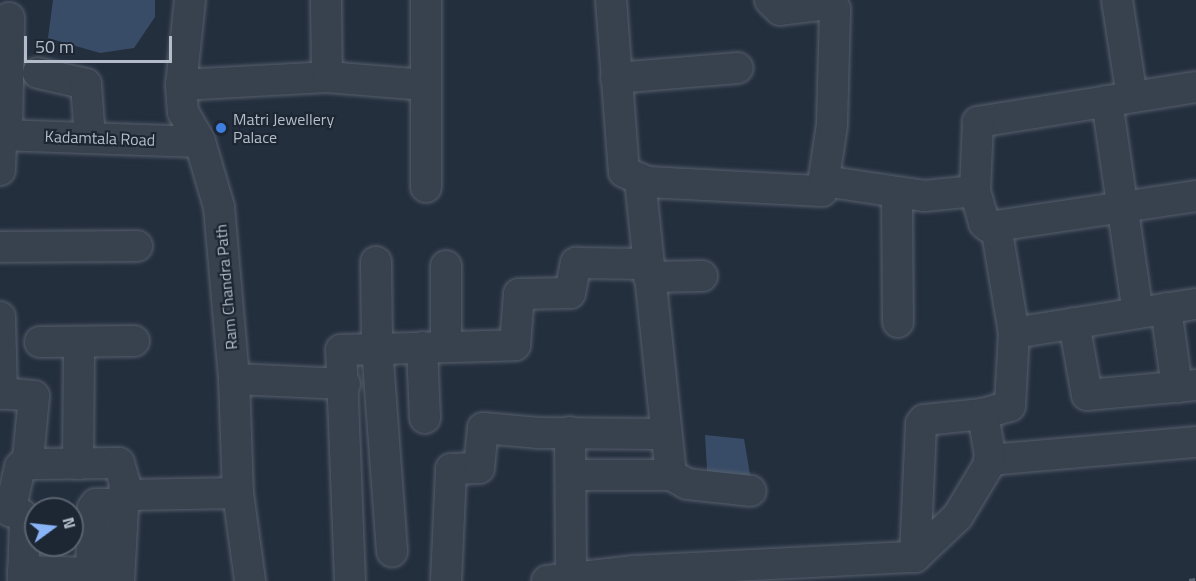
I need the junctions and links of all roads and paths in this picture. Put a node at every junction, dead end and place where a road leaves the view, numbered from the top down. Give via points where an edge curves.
1 (190, 0) edge
2 (326, 0) edge
3 (426, 0) edge
4 (611, 0) edge
5 (770, 0) edge
6 (1118, 0) edge
7 (9, 18) dead end
8 (738, 68) dead end
9 (38, 73) dead end
10 (327, 77) junction
11 (616, 78) junction
12 (181, 85) junction
13 (425, 85) junction
14 (1196, 87) edge
15 (1119, 99) junction
16 (3, 135) edge
17 (90, 138) junction
18 (200, 142) junction
19 (0, 170) edge
20 (640, 180) junction
21 (824, 181) junction
22 (426, 187) dead end
23 (975, 191) junction
24 (897, 192) junction
25 (1196, 196) edge
26 (1122, 209) junction
27 (996, 226) junction
28 (137, 246) dead end
29 (0, 247) edge
30 (376, 262) dead end
31 (446, 266) dead end
32 (649, 270) junction
33 (702, 276) dead end
34 (1196, 304) edge
35 (1152, 311) junction
36 (0, 317) edge
37 (898, 322) dead end
38 (1074, 323) junction
39 (1014, 333) junction
40 (134, 341) dead end
41 (40, 342) dead end
42 (79, 342) junction
43 (377, 347) junction
44 (434, 347) junction
45 (234, 379) junction
46 (345, 384) junction
47 (1186, 386) edge
48 (1, 393) edge
49 (983, 414) junction
50 (425, 418) dead end
51 (570, 432) junction
52 (666, 434) junction
53 (1196, 442) edge
54 (28, 459) junction
55 (990, 460) junction
56 (78, 464) junction
57 (671, 475) junction
58 (571, 476) junction
59 (751, 491) dead end
60 (238, 493) junction
61 (124, 498) junction
62 (392, 551) dead end
63 (915, 557) junction
64 (23, 576) edge
65 (559, 579) edge
66 (118, 581) edge
67 (250, 581) edge
68 (350, 581) edge
69 (446, 581) edge

1 - 12 street, Ram Chandra Path
2 - 10 street
3 - 13 street
4 - 11 street
5 - 21 street via 780,10 827,4 835,9 832,125
6 - 15 street
7 - 16 street
8 - 11 street
9 - 17 street via 86,84
10 - 12 street
10 - 13 street
11 - 20 street via 621,165 631,177
12 - 18 street, Ram Chandra Path via 183,112
13 - 22 street
14 - 15 street
15 - 23 street via 978,122
15 - 26 street
16 - 17 street, Kadamtala Road
16 - 19 street
17 - 18 street, Kadamtala Road
18 - 45 street, Ram Chandra Path via 219,207
20 - 21 street via 819,191
20 - 32 street
21 - 24 street
23 - 24 street via 924,196
23 - 27 street via 984,223
24 - 37 street
25 - 26 street
26 - 27 street
26 - 35 street
27 - 39 street
28 - 29 street
30 - 43 street
31 - 44 street
32 - 33 street
32 - 44 street via 576,263 570,293 519,294 515,345
32 - 52 street
34 - 35 street
35 - 38 street
35 - 47 street
36 - 48 street
38 - 39 street
38 - 47 street via 1087,395
39 - 49 street via 1013,401
40 - 42 street
41 - 42 street
42 - 56 street
43 - 44 street
43 - 46 street via 341,350
43 - 62 street
44 - 50 street
45 - 46 street
45 - 60 street, Ram Chandra Path
46 - 68 street
48 - 54 street via 34,396
49 - 55 street
49 - 63 street via 924,420 921,424
51 - 52 street
51 - 58 street
51 - 69 street via 483,428 479,468 451,469
52 - 57 street
53 - 55 street
54 - 56 street via 34,464
54 - 64 street via 20,467 10,511 26,520
55 - 63 street via 958,516
56 - 61 street via 121,464
57 - 58 street
57 - 59 street via 687,484
58 - 65 street
60 - 61 street
60 - 67 street, Ram Chandra Path
61 - 64 street via 93,508 91,573
61 - 66 street
63 - 65 street

